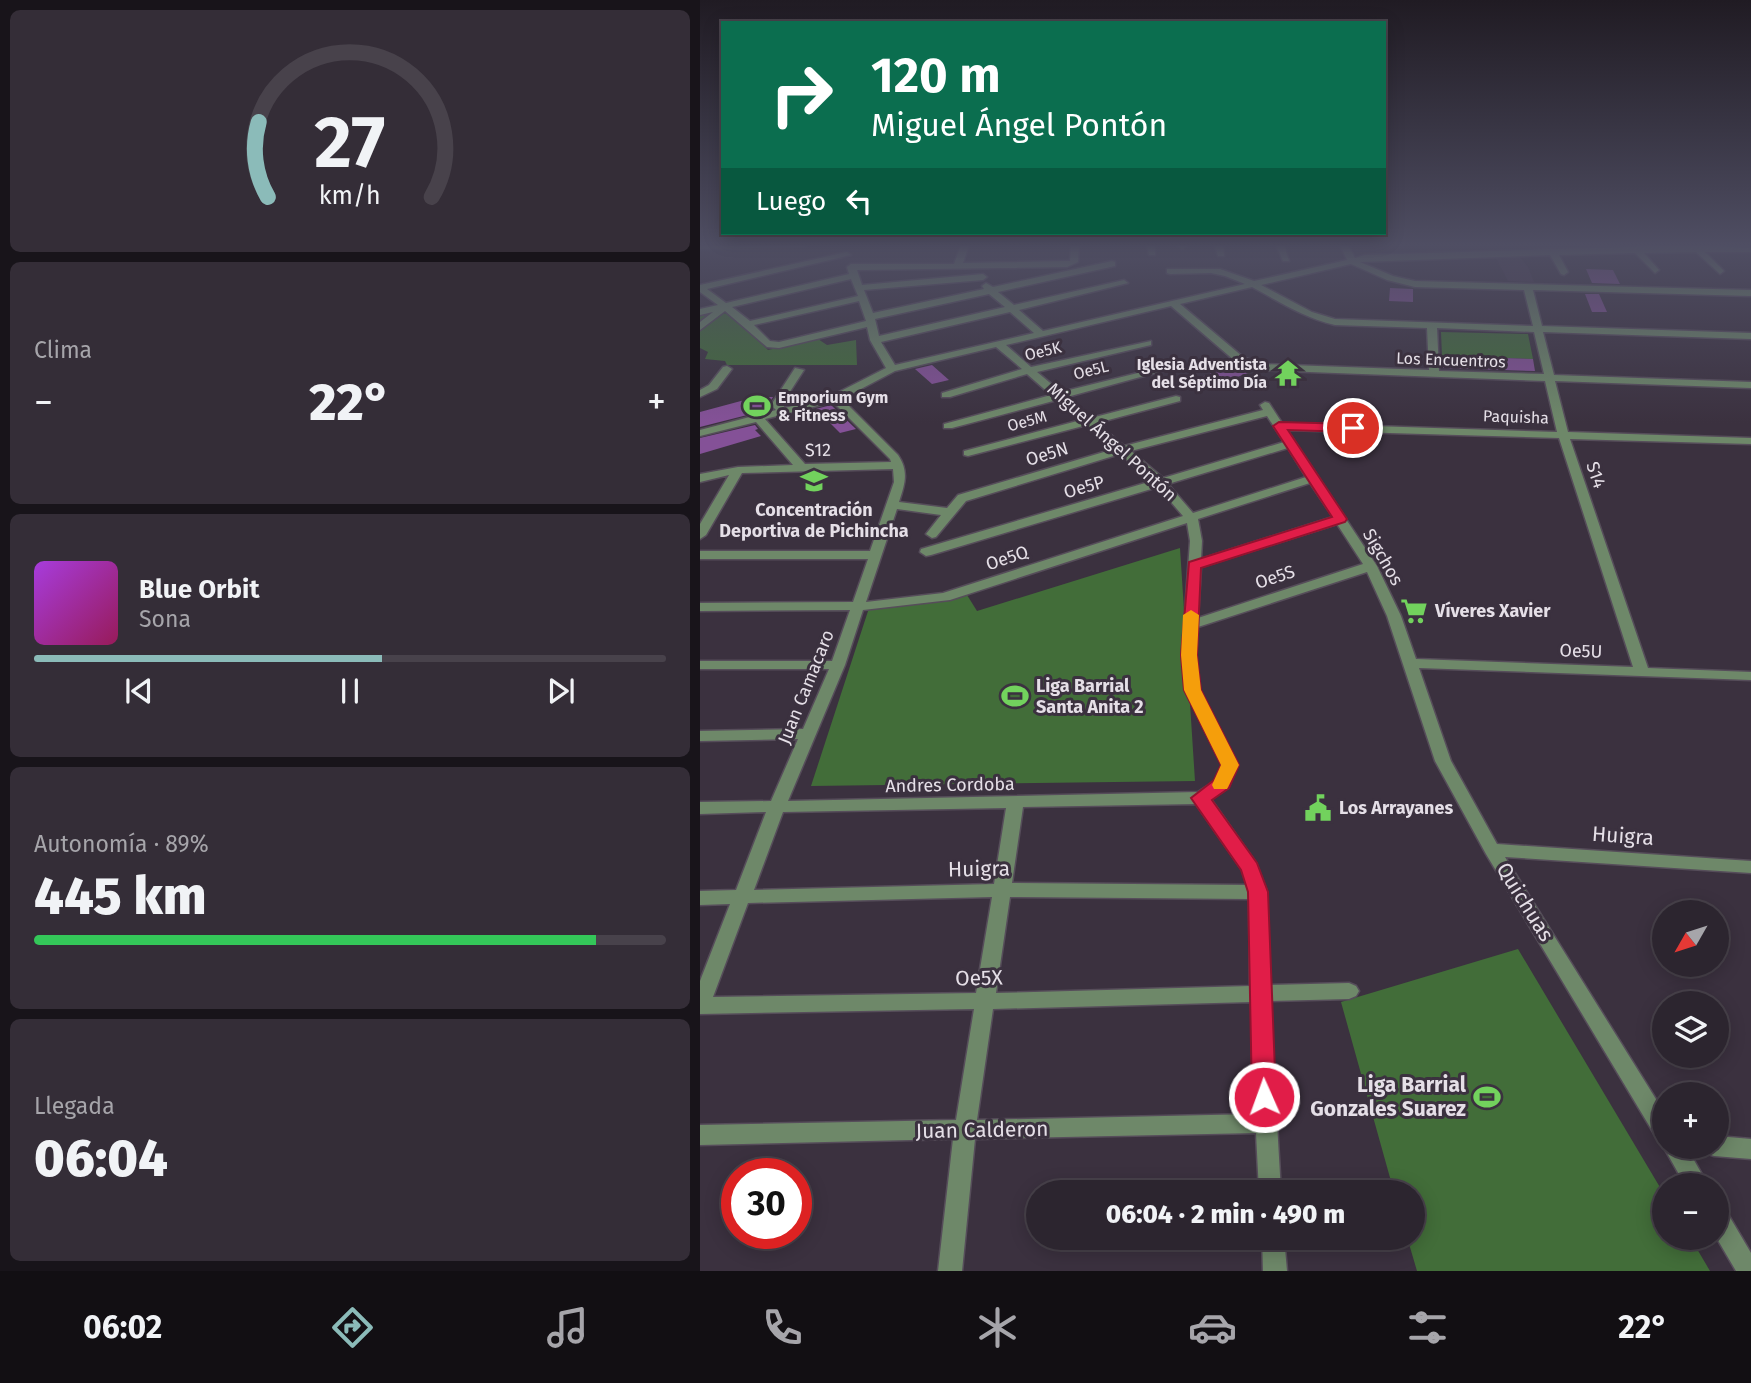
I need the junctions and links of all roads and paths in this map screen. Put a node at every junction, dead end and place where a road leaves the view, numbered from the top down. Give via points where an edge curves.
1 (720, 304) edge
2 (733, 304) edge
3 (818, 304) edge
4 (864, 304) edge
5 (933, 304) edge
6 (1007, 304) edge
7 (1032, 304) edge
8 (1167, 304) edge
9 (1175, 304) edge
10 (1291, 304) edge
11 (1532, 304) edge
12 (723, 307) junction
13 (1012, 309) junction
14 (700, 312) edge
15 (871, 320) junction
16 (748, 324) junction
17 (1432, 326) junction
18 (700, 327) edge
19 (1537, 329) junction
20 (1040, 333) junction
21 (1751, 336) edge
22 (875, 340) junction
23 (997, 343) junction
24 (1148, 343) dead end
25 (1162, 368) dead end
26 (727, 369) dead end
27 (892, 369) junction
28 (799, 370) dead end
29 (1030, 370) junction
30 (1434, 375) junction
31 (1550, 379) junction
32 (1751, 385) edge
33 (700, 394) edge
34 (946, 395) dead end
35 (1059, 395) junction
36 (835, 398) junction
37 (1176, 399) dead end
38 (1267, 408) joint
39 (783, 411) junction
40 (758, 418) junction
41 (1089, 421) junction
42 (948, 426) dead end
43 (1279, 426) junction
44 (700, 433) edge
45 (1563, 434) junction
46 (1751, 441) edge
47 (1291, 444) junction
48 (1122, 450) junction
49 (968, 453) dead end
50 (899, 465) junction
51 (802, 467) junction
52 (738, 470) junction
53 (700, 478) edge
54 (1314, 478) junction
55 (1161, 483) junction
56 (892, 505) junction
57 (948, 512) junction
58 (1192, 519) junction
59 (1340, 519) junction
60 (932, 534) dead end
61 (700, 535) edge
62 (926, 552) dead end
63 (700, 555) edge
64 (876, 555) junction
65 (1194, 565) junction
66 (1371, 566) junction
67 (859, 606) junction
68 (700, 607) edge
69 (1190, 625) junction
70 (1411, 663) junction
71 (700, 665) edge
72 (838, 665) junction
73 (1642, 672) junction
74 (1751, 676) edge
75 (809, 734) junction
76 (700, 736) edge
77 (1201, 798) junction
78 (1015, 803) junction
79 (777, 806) junction
80 (700, 808) edge
81 (1492, 850) junction
82 (1751, 867) edge
83 (1000, 890) junction
84 (1258, 892) junction
85 (743, 897) junction
86 (700, 898) edge
87 (1349, 991) dead end
88 (1259, 992) junction
89 (986, 1001) junction
90 (700, 1005) edge
91 (1652, 1110) edge
92 (1265, 1123) junction
93 (965, 1131) junction
94 (700, 1135) edge
95 (1729, 1147) edge
96 (1751, 1149) edge
97 (1269, 1180) edge
98 (1729, 1237) edge
99 (1274, 1250) edge
100 (950, 1271) edge
101 (1275, 1271) edge
102 (1749, 1271) edge

1 - 12 street
2 - 12 street
3 - 16 street
4 - 15 street
5 - 15 street
6 - 13 street
7 - 13 street
8 - 20 street
9 - 30 street, Los Encuentros via 1239,359 1259,367
10 - 17 street via 1321,320
11 - 19 street, S14
12 - 14 street
12 - 16 street
12 - 18 street
13 - 20 street
13 - 22 street
15 - 16 street via 775,346 767,344
15 - 22 street
17 - 19 street
17 - 30 street
19 - 21 street
19 - 31 street, S14
20 - 23 street
22 - 27 street
23 - 27 street
23 - 29 street, Miguel Ángel Pontón
24 - 29 street, Oe5K
25 - 35 street, Oe5L
26 - 33 street via 713,387
27 - 36 street
28 - 39 street via 776,405
29 - 34 street, Oe5K
29 - 35 street, Miguel Ángel Pontón
30 - 31 street, Los Encuentros
31 - 32 street, Los Encuentros
31 - 45 street, S14
35 - 41 street, Miguel Ángel Pontón
35 - 42 street, Oe5L
36 - 39 street
36 - 50 street
37 - 41 street, Oe5M
38 - 43 street, Sigchos
38 - 48 street, Oe5N
39 - 40 street
40 - 44 street
40 - 51 street
41 - 48 street, Miguel Ángel Pontón
41 - 49 street, Oe5M
43 - 45 street, Paquisha
43 - 47 street, Sigchos
45 - 46 street, Paquisha
45 - 73 street, S14
47 - 54 street, Sigchos
47 - 55 street, Oe5P
48 - 55 street, Miguel Ángel Pontón
48 - 57 street, Oe5N via 962,498
50 - 51 street, S12
50 - 56 street, Juan Camacaro via 900,482
51 - 52 street, S12
52 - 53 street, S12
52 - 61 street
54 - 58 street, Oe5Q
54 - 59 street, Sigchos
55 - 58 street, Miguel Ángel Pontón
55 - 62 street, Oe5P
56 - 57 street
56 - 64 street, Juan Camacaro
57 - 60 street, Oe5N
58 - 65 street
58 - 67 street, Oe5Q via 945,597
59 - 65 street
59 - 66 street, Sigchos
63 - 64 street
64 - 67 street, Juan Camacaro
65 - 69 street
66 - 69 street, Oe5S
66 - 70 street, Sigchos
67 - 68 street, Oe5Q
67 - 72 street, Juan Camacaro
69 - 77 street via 1192,690 1230,765 1222,784
70 - 73 street, Oe5U
70 - 81 street, Quichuas via 1443,761
71 - 72 street
72 - 75 street, Juan Camacaro
73 - 74 street, Oe5U
75 - 76 street
75 - 79 street, Juan Camacaro
77 - 78 street, Andres Cordoba
77 - 84 street via 1250,868
78 - 79 street, Andres Cordoba
78 - 83 street
79 - 80 street, Andres Cordoba
79 - 85 street, Juan Camacaro
81 - 82 street, Huigra
81 - 91 street, Quichuas
83 - 84 street, Huigra
83 - 85 street, Huigra
83 - 89 street
84 - 88 street
85 - 86 street, Huigra
85 - 90 street, Juan Camacaro
87 - 88 street, Oe5X
88 - 89 street, Oe5X
88 - 92 street
89 - 90 street, Oe5X
89 - 93 street
92 - 93 street, Juan Calderon
92 - 97 street
93 - 94 street, Juan Calderon
93 - 100 street
95 - 96 street
98 - 102 street
99 - 101 street

